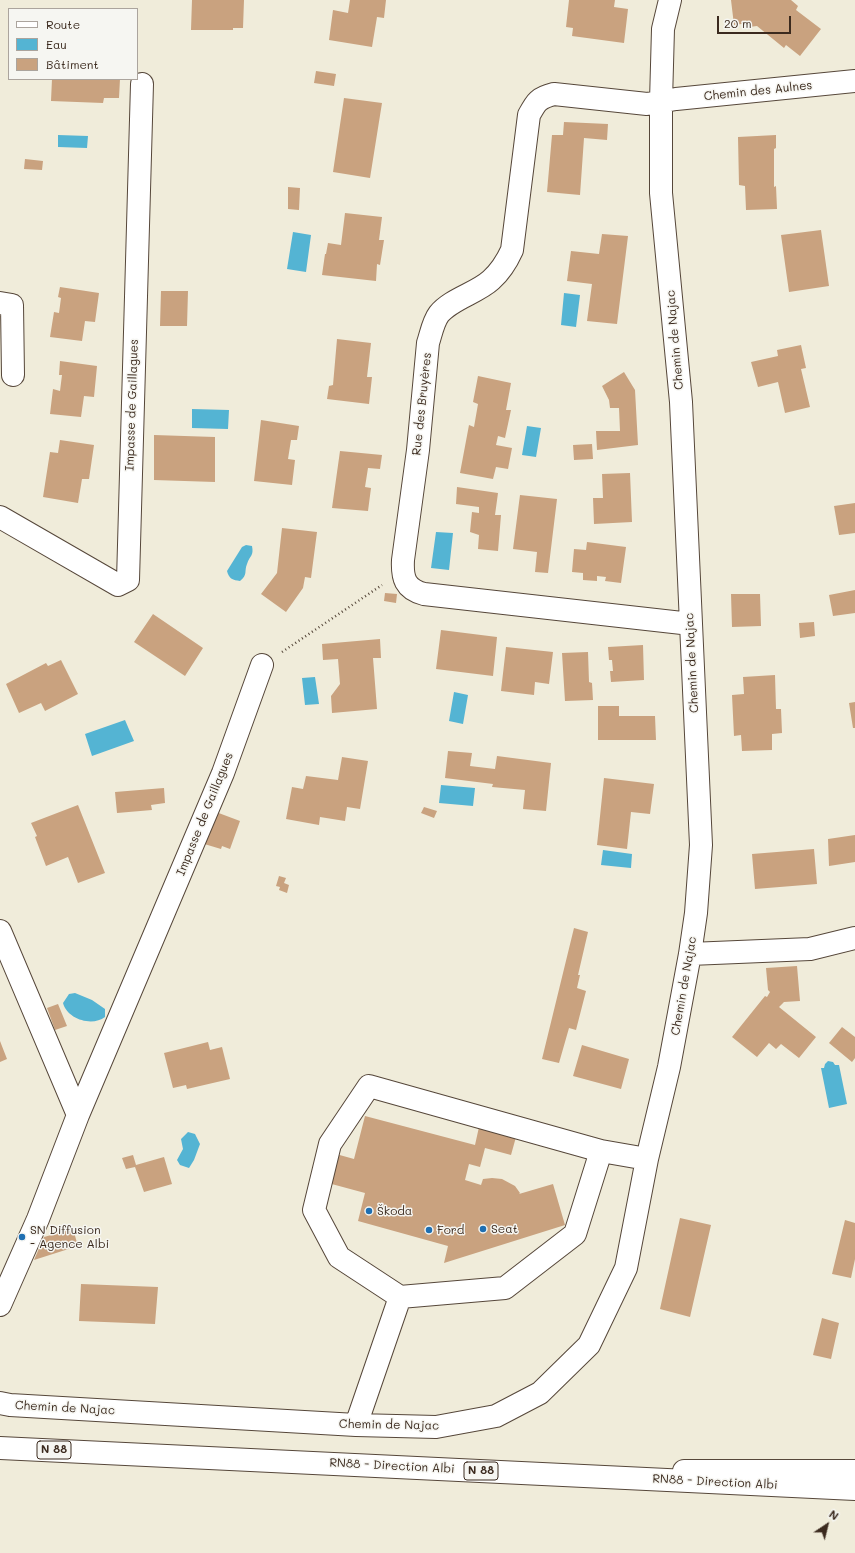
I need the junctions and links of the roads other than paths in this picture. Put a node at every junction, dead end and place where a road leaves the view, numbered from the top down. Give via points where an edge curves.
1 (670, 0) edge
2 (855, 81) edge
3 (142, 84) dead end
4 (661, 101) junction
5 (0, 303) edge
6 (13, 375) dead end
7 (0, 517) edge
8 (691, 624) junction
9 (262, 665) road end
10 (0, 931) edge
11 (855, 938) edge
12 (690, 954) junction
13 (78, 1116) junction
14 (601, 1151) junction
15 (647, 1159) junction
16 (400, 1297) junction
17 (0, 1306) edge
18 (0, 1403) edge
19 (356, 1426) junction
20 (0, 1448) edge
21 (855, 1471) edge
22 (517, 1472) junction
23 (855, 1489) edge

1 - 4 street, Chemin de Najac via 663,29
2 - 4 street, Chemin des Aulnes
3 - 7 street, Impasse de Gaillagues via 128,580 118,585
4 - 8 street, Chemin de Najac via 662,193 681,402
4 - 8 street, Rue des Bruyères via 647,104 554,94 536,102 529,115 526,131 512,250 504,266 491,280 440,314 428,343 402,575 414,591 424,594
5 - 6 street via 12,305
8 - 12 street, Chemin de Najac via 701,845
9 - 13 street, Impasse de Gaillagues via 223,773
10 - 13 street
11 - 12 street via 810,949
12 - 15 street, Chemin de Najac via 669,1067
13 - 17 street, Impasse de Gaillagues via 38,1219
14 - 15 street
14 - 16 street via 575,1234 505,1288
14 - 16 street via 369,1086 330,1144 314,1210 339,1257
15 - 19 street, Chemin de Najac via 626,1268 589,1345 540,1393 496,1416 436,1427
16 - 19 street
18 - 19 street, Chemin de Najac
20 - 22 street, RN88 - Direction Albi / N 88
21 - 22 street
22 - 23 street, RN88 - Direction Albi / N 88

